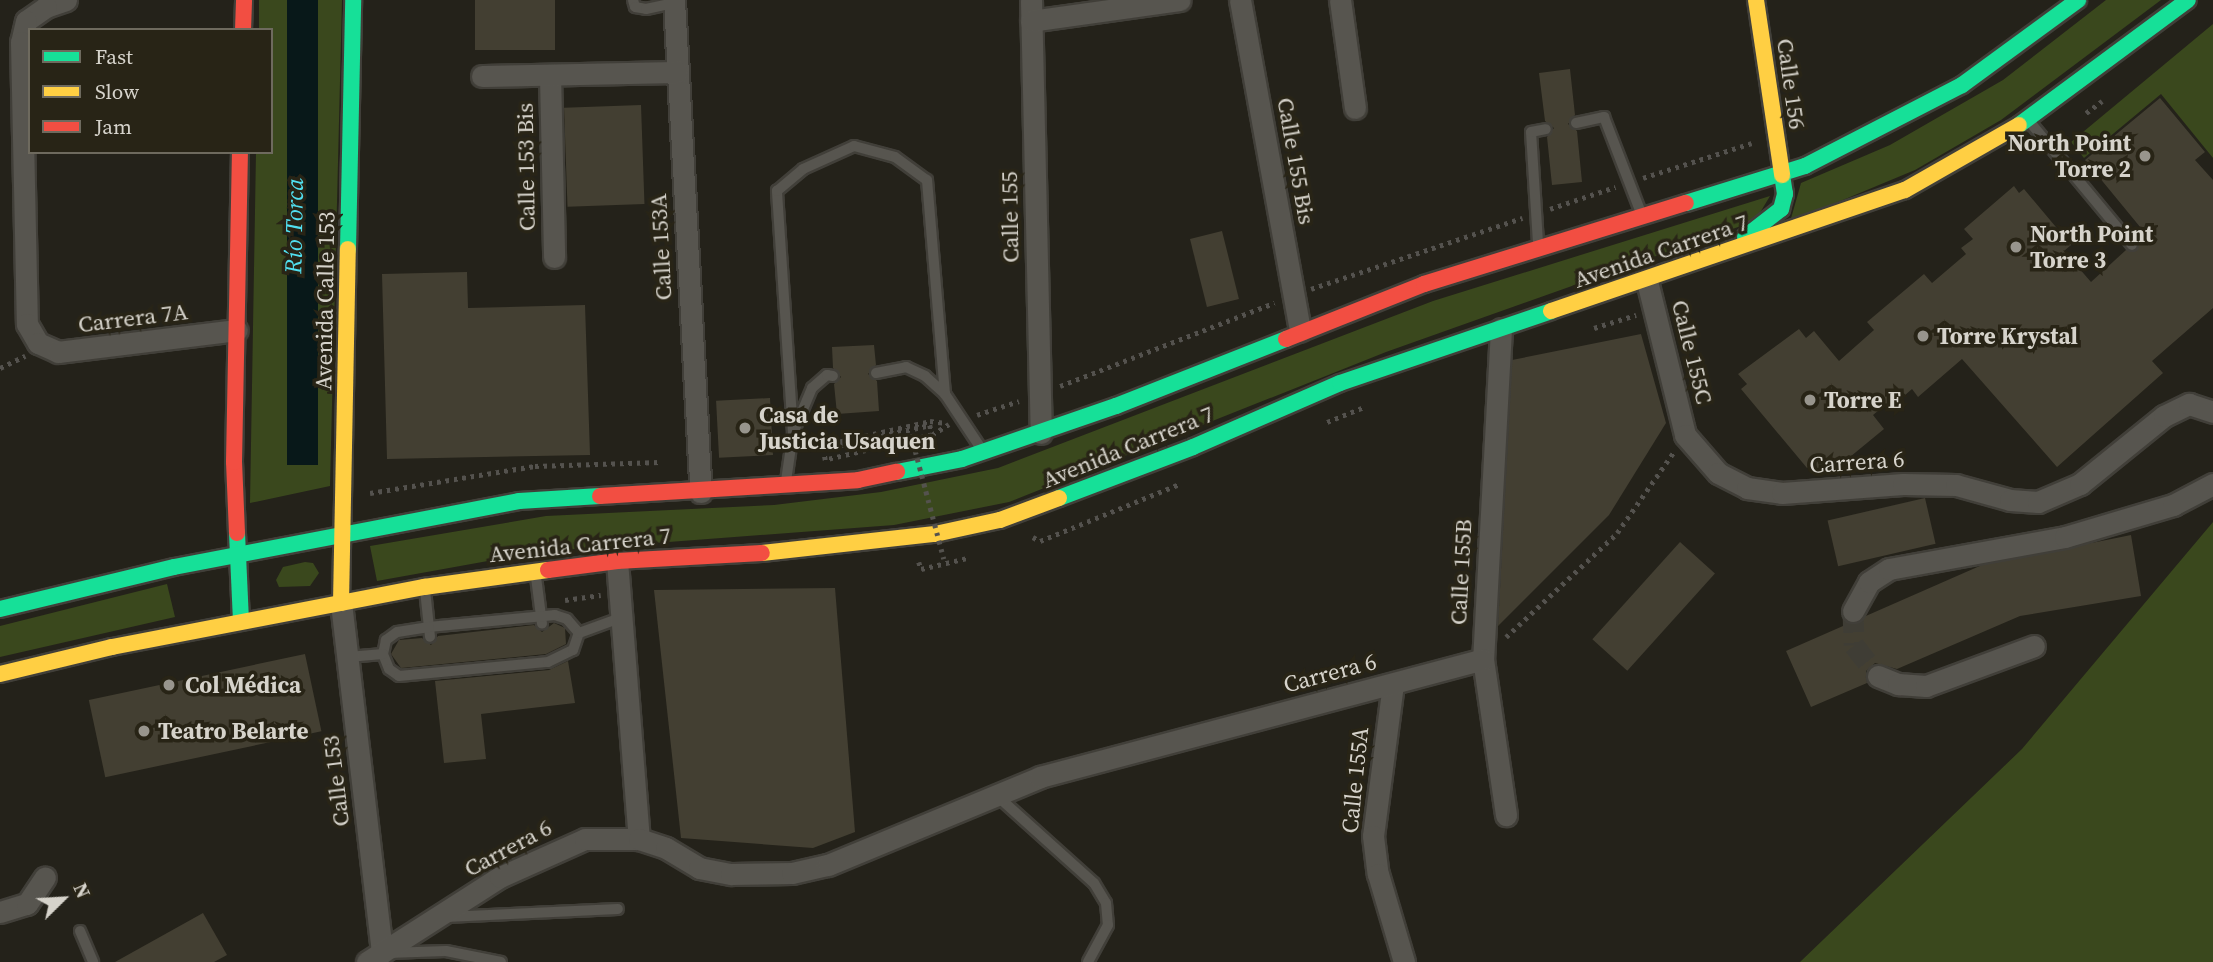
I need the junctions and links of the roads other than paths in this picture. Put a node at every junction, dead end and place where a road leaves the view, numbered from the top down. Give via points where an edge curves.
1 (66, 0) edge
2 (243, 0) edge
3 (353, 0) edge
4 (633, 0) edge
5 (1180, 0) edge
6 (1240, 0) edge
7 (1340, 0) edge
8 (1756, 0) edge
9 (2078, 0) edge
10 (2188, 0) edge
11 (674, 2) edge
12 (1031, 10) edge
13 (243, 28) edge
14 (677, 72) junction
15 (550, 75) junction
16 (482, 76) dead end
17 (1355, 108) dead end
18 (2028, 120) junction
19 (1576, 123) dead end
20 (1546, 129) dead end
21 (240, 154) edge
22 (1782, 175) junction
23 (1642, 216) junction
24 (2132, 245) dead end
25 (1538, 250) junction
26 (554, 257) dead end
27 (1686, 267) junction
28 (1647, 281) junction
29 (1501, 329) junction
30 (237, 330) junction
31 (1300, 331) junction
32 (876, 373) dead end
33 (833, 376) dead end
34 (945, 394) junction
35 (2213, 412) edge
36 (793, 433) junction
37 (1041, 433) junction
38 (1685, 435) joint
39 (984, 452) junction
40 (2213, 484) edge
41 (786, 487) junction
42 (701, 492) junction
43 (343, 534) junction
44 (238, 554) junction
45 (617, 561) junction
46 (535, 571) junction
47 (424, 587) junction
48 (341, 603) junction
49 (0, 609) edge
50 (1853, 611) tunnel mouth
51 (622, 617) junction
52 (541, 620) junction
53 (241, 621) junction
54 (429, 632) junction
55 (579, 633) junction
56 (2034, 646) dead end
57 (383, 654) junction
58 (348, 657) junction
59 (1482, 659) junction
60 (0, 674) edge
61 (1878, 676) tunnel mouth
62 (1393, 684) junction
63 (995, 794) junction
64 (1506, 816) dead end
65 (639, 839) junction
66 (46, 877) dead end
67 (618, 909) dead end
68 (0, 912) edge
69 (443, 917) junction
70 (80, 931) dead end
71 (374, 958) edge
72 (93, 962) edge
73 (501, 962) edge
74 (1088, 962) edge
75 (1404, 962) edge

1 - 30 street, Carrera 7A via 26,21 21,42 27,324 38,343 58,352
2 - 13 main road
3 - 43 main road, Avenida Calle 153
4 - 11 lane via 635,7 646,9
5 - 12 street
6 - 31 street, Calle 155 Bis
7 - 17 street
8 - 22 main road, Calle 156
9 - 22 main road, Avenida Carrera 7 via 1962,85 1847,148
10 - 18 main road, Avenida Carrera 7
11 - 14 street, Calle 153A
12 - 37 street, Calle 155
14 - 15 street
14 - 42 street, Calle 153A
15 - 16 street
15 - 26 street, Calle 153 Bis
18 - 24 lane
18 - 27 main road, Avenida Carrera 7 via 1958,164 1905,190
19 - 23 lane via 1604,117
20 - 25 lane via 1531,132
21 - 30 main road
22 - 23 main road, Avenida Carrera 7
22 - 27 main road, Calle 156 via 1785,194 1781,209 1770,222
23 - 25 main road, Avenida Carrera 7
25 - 31 main road, Avenida Carrera 7 via 1424,284
27 - 28 main road, Avenida Carrera 7
28 - 29 main road, Avenida Carrera 7
28 - 38 street, Calle 155C
29 - 45 main road, Avenida Carrera 7 via 1340,383 1193,447 1000,520 935,534 808,550
29 - 59 street, Calle 155B
30 - 44 main road
31 - 37 main road, Avenida Carrera 7
32 - 34 lane via 906,367
33 - 36 lane via 812,388
34 - 36 lane via 927,180 895,157 854,146 803,169 776,191
34 - 39 lane
35 - 38 street, Carrera 6 via 2189,404 2164,416 2080,484 2038,502 2010,500 1956,485 1782,493 1747,488 1718,473
36 - 41 lane
37 - 39 main road, Avenida Carrera 7
39 - 41 main road, Avenida Carrera 7 via 858,480
40 - 50 street via 2173,505 2065,537 1889,569 1869,582
41 - 42 main road, Avenida Carrera 7
42 - 43 main road, Avenida Carrera 7 via 519,501
43 - 44 main road, Avenida Carrera 7
43 - 48 main road, Avenida Calle 153
44 - 49 main road, Avenida Carrera 7 via 86,585
44 - 53 main road
45 - 46 main road, Avenida Carrera 7
45 - 51 street
46 - 47 main road, Avenida Carrera 7
46 - 52 lane
47 - 48 main road, Avenida Carrera 7
47 - 54 lane
48 - 53 main road, Avenida Carrera 7
48 - 58 street, Calle 153
51 - 55 lane
51 - 65 street
52 - 54 lane
52 - 55 lane via 567,619
53 - 60 main road, Avenida Carrera 7
54 - 57 lane via 397,632 386,640
55 - 57 lane via 573,650 547,658 399,676
56 - 61 street via 1926,686 1898,684
57 - 58 lane
58 - 71 street, Calle 153
59 - 62 street, Carrera 6
59 - 64 street, Calle 155B
62 - 63 street, Carrera 6 via 1040,777
62 - 75 street, Calle 155A via 1373,836 1378,874
63 - 65 street, Carrera 6 via 828,865 792,873 731,874 699,868 666,848
63 - 74 lane via 1094,883 1106,903 1108,925
65 - 69 street, Carrera 6 via 585,839 549,852 500,877
66 - 68 street via 27,904
67 - 69 lane
69 - 71 street, Carrera 6
70 - 72 lane
71 - 73 lane via 446,951

